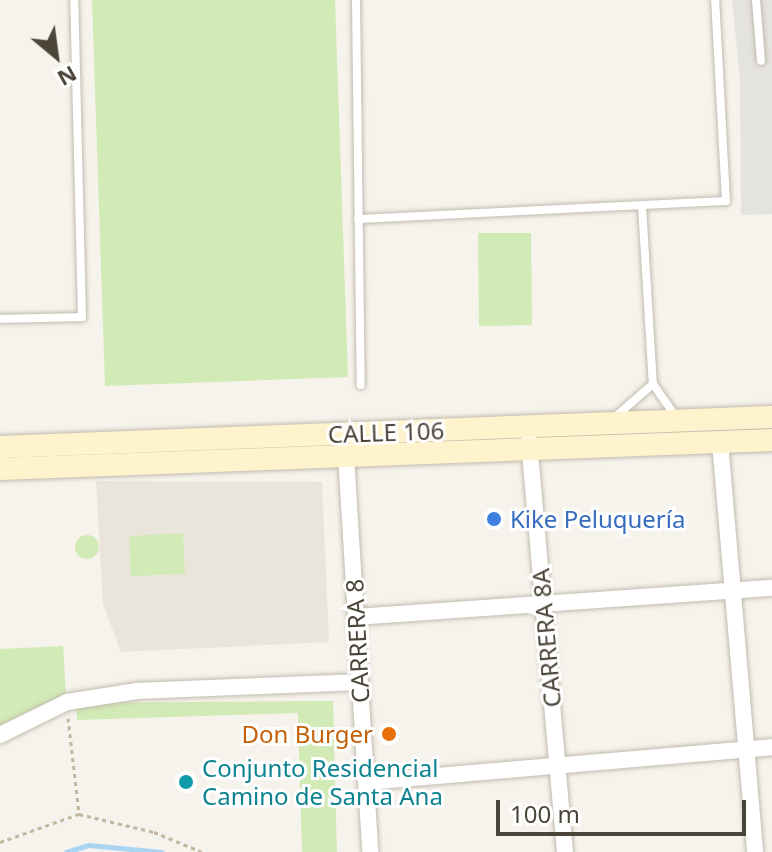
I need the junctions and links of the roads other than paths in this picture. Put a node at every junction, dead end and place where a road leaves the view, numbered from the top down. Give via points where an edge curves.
1 (74, 0) edge
2 (356, 0) edge
3 (715, 0) edge
4 (756, 0) edge
5 (761, 61) dead end
6 (642, 206) junction
7 (358, 219) junction
8 (0, 319) edge
9 (653, 384) junction
10 (361, 385) dead end
11 (772, 417) edge
12 (679, 421) junction
13 (607, 423) junction
14 (519, 427) junction
15 (355, 433) junction
16 (772, 440) edge
17 (720, 442) junction
18 (0, 447) edge
19 (530, 448) junction
20 (346, 455) junction
21 (0, 469) edge
22 (772, 588) edge
23 (733, 591) junction
24 (543, 604) junction
25 (356, 617) junction
26 (359, 682) junction
27 (0, 735) edge
28 (772, 747) edge
29 (746, 749) junction
30 (558, 765) junction
31 (366, 782) junction
32 (370, 852) edge
33 (565, 852) edge
34 (755, 852) edge

1 - 8 lane via 82,317
2 - 7 lane
3 - 6 lane via 726,201
4 - 5 lane
6 - 7 lane
6 - 9 lane
7 - 10 lane
9 - 12 lane
9 - 13 lane
11 - 12 main road, CALLE 106
12 - 13 main road, CALLE 106
13 - 14 main road, CALLE 106
14 - 15 main road, CALLE 106
14 - 19 street, CARRERA 8A
15 - 18 main road, CALLE 106
15 - 20 street, CARRERA 8
16 - 17 main road, CALLE 106
17 - 19 main road, CALLE 106
17 - 23 street
19 - 20 main road, CALLE 106
19 - 24 street, CARRERA 8A
20 - 21 main road, CALLE 106
20 - 25 street, CARRERA 8
22 - 23 street
23 - 24 street
23 - 29 street
24 - 25 street
24 - 30 street, CARRERA 8A
25 - 26 street, CARRERA 8
26 - 27 street via 137,691 67,702
26 - 31 street, CARRERA 8
28 - 29 street
29 - 30 street
29 - 34 street
30 - 31 street
30 - 33 street, CARRERA 8A
31 - 32 street, CARRERA 8

